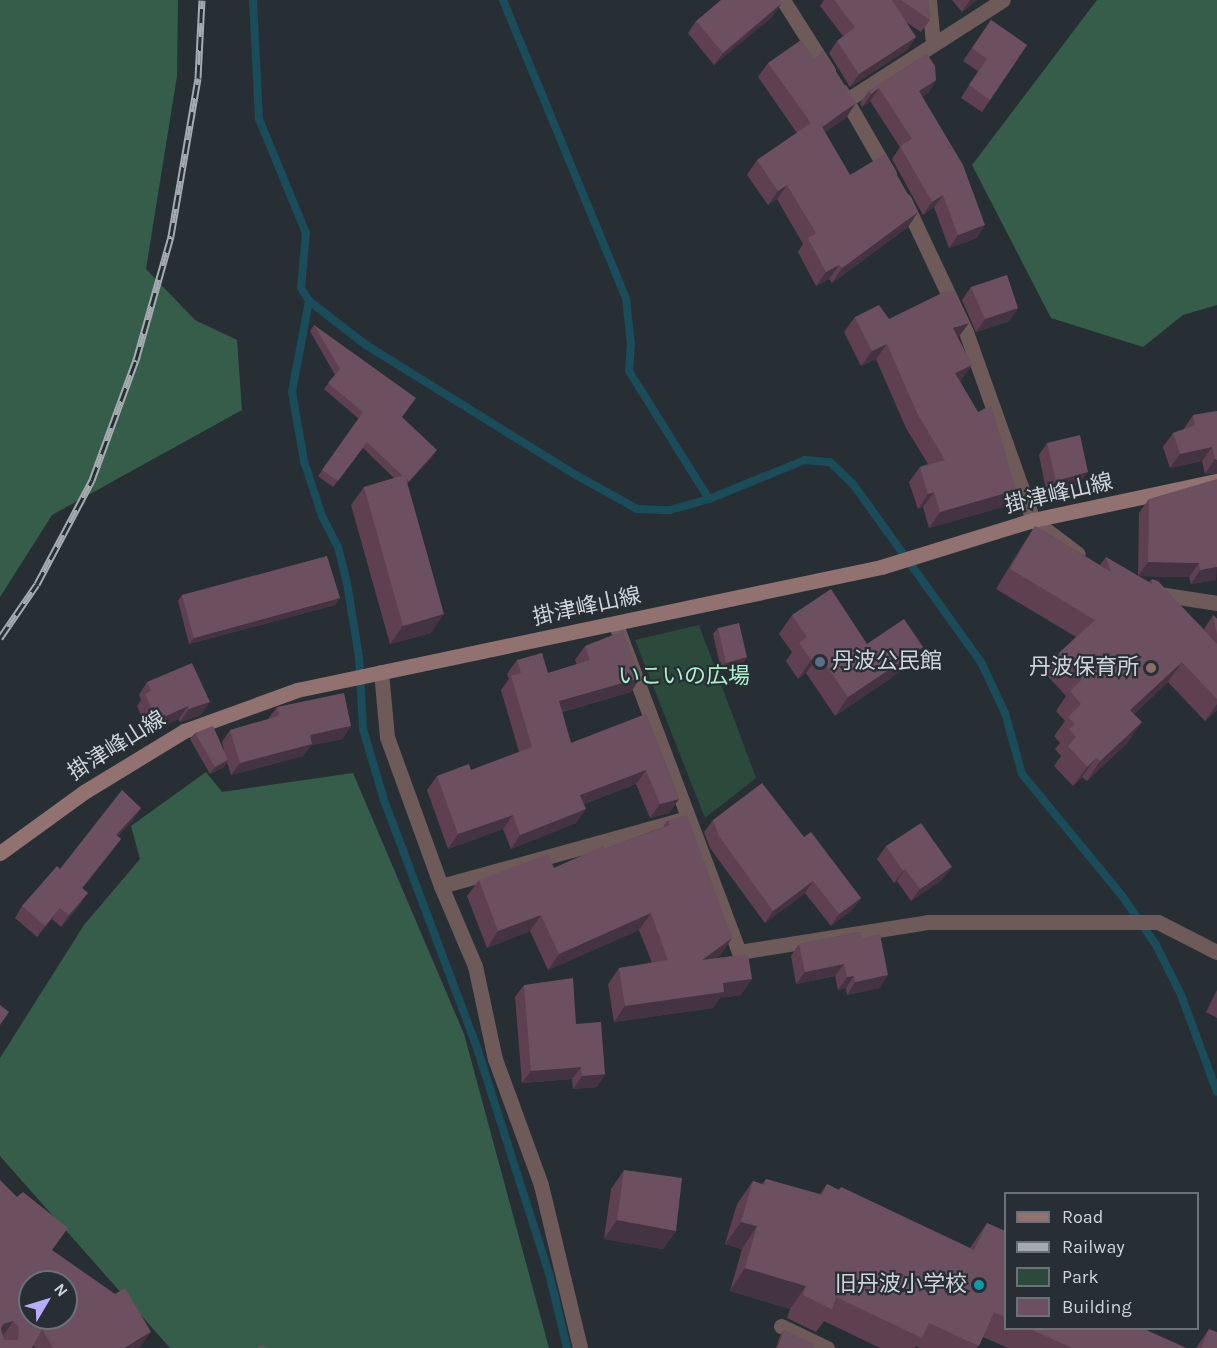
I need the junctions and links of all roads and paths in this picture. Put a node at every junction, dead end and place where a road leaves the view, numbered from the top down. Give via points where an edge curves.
1 (783, 0) edge
2 (929, 0) edge
3 (1003, 0) edge
4 (933, 44) junction
5 (847, 100) junction
6 (1217, 481) edge
7 (1033, 520) junction
8 (1087, 561) edge
9 (1134, 586) edge
10 (1217, 603) edge
11 (616, 625) junction
12 (377, 673) junction
13 (690, 817) junction
14 (0, 854) edge
15 (441, 886) junction
16 (1217, 952) edge
17 (781, 1326) dead end
18 (580, 1348) edge
19 (826, 1348) edge

1 - 5 street
2 - 4 street
3 - 4 street
4 - 5 street
5 - 7 street via 927,246 966,333
6 - 7 main road, 掛津峰山線
7 - 8 street
7 - 11 main road, 掛津峰山線 via 881,567
9 - 10 street via 1153,594
11 - 12 main road, 掛津峰山線
11 - 13 street
12 - 14 main road, 掛津峰山線 via 297,690 184,731 84,792
12 - 15 street via 387,737
13 - 15 street
13 - 16 street via 739,952 927,922 1158,922
15 - 18 street via 475,966 495,1059 528,1140
17 - 19 street

